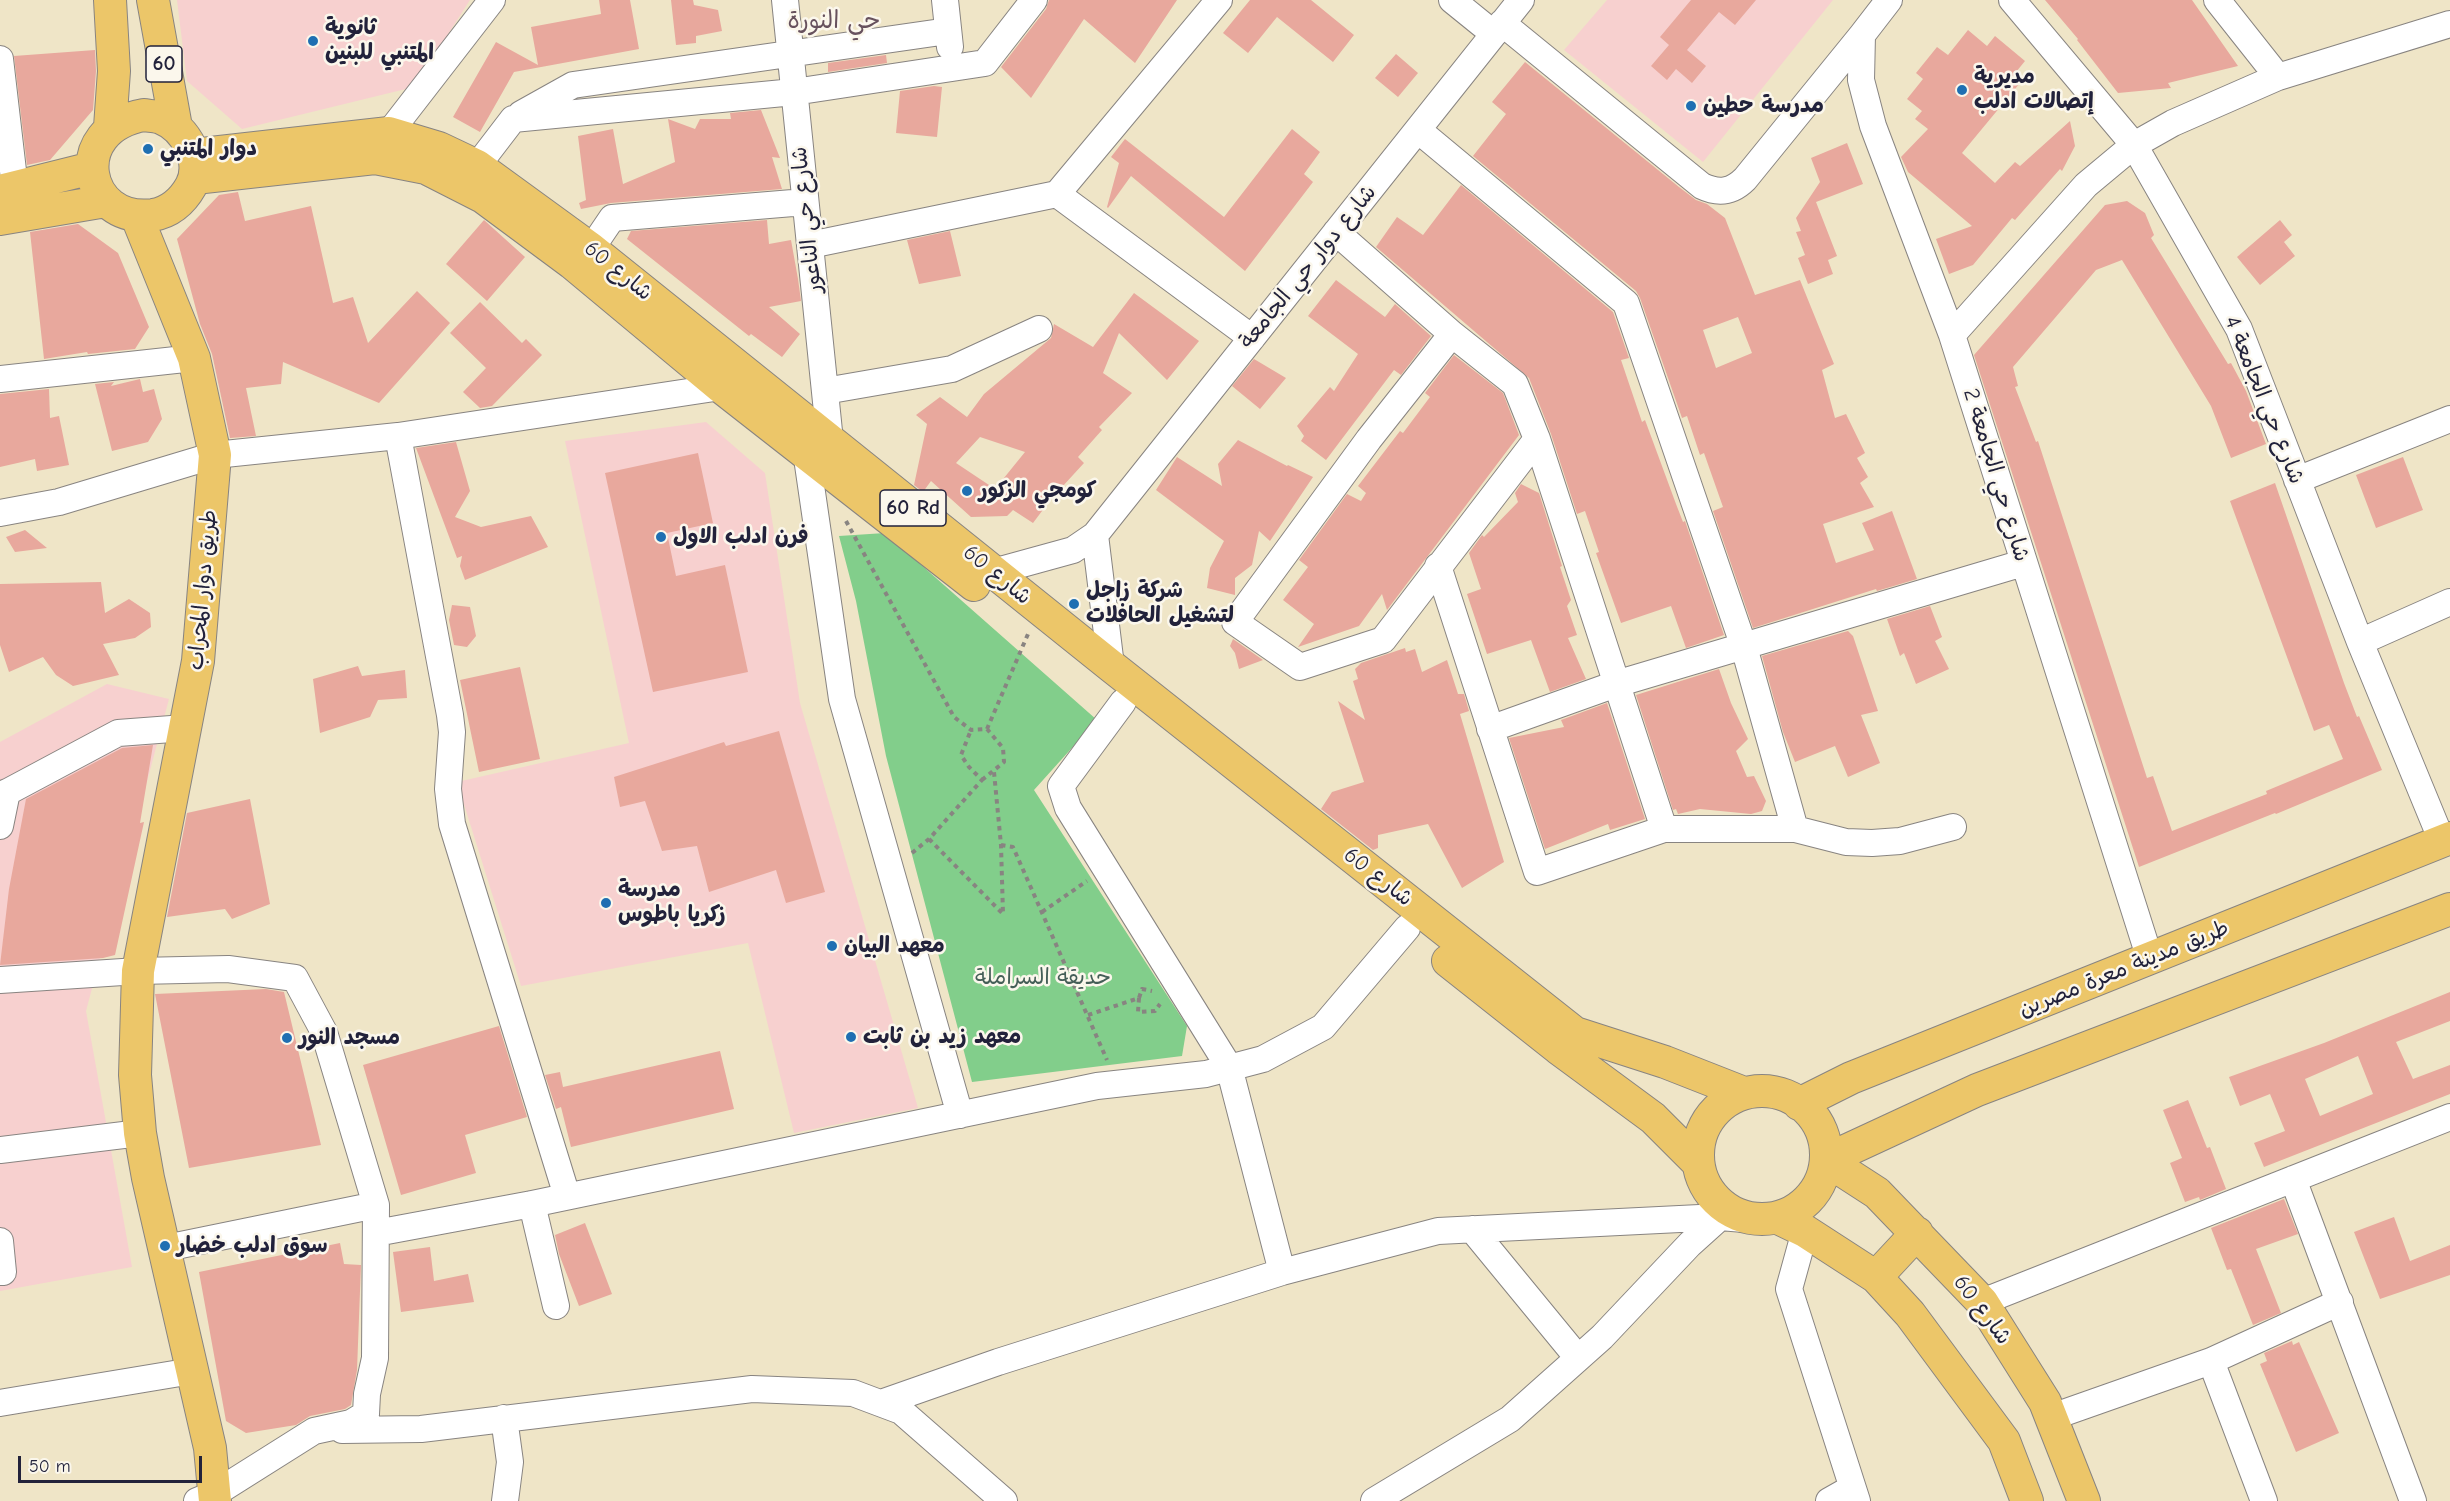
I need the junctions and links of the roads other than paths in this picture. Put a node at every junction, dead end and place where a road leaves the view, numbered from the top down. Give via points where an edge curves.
1 (110, 0) edge
2 (153, 0) edge
3 (492, 0) edge
4 (785, 0) edge
5 (945, 0) edge
6 (1034, 0) edge
7 (1219, 0) edge
8 (1452, 0) edge
9 (1521, 0) edge
10 (1889, 0) edge
11 (2012, 0) edge
12 (2217, 0) edge
13 (2450, 24) edge
14 (1498, 29) junction
15 (948, 31) junction
16 (1862, 34) junction
17 (790, 55) junction
18 (0, 59) edge
19 (953, 68) junction
20 (2278, 77) junction
21 (794, 92) junction
22 (513, 118) junction
23 (110, 127) junction
24 (176, 127) junction
25 (1418, 130) junction
26 (389, 133) junction
27 (2134, 145) junction
28 (194, 166) junction
29 (477, 166) junction
30 (92, 168) junction
31 (7, 190) edge
32 (1058, 194) junction
33 (106, 201) junction
34 (805, 202) junction
35 (137, 217) junction
36 (0, 219) edge
37 (1336, 232) junction
38 (810, 245) junction
39 (591, 249) junction
40 (1039, 329) dead end
41 (1452, 334) junction
42 (1952, 335) junction
43 (1252, 338) junction
44 (194, 358) junction
45 (0, 379) edge
46 (721, 387) junction
47 (825, 392) junction
48 (2450, 419) edge
49 (398, 436) junction
50 (1537, 439) junction
51 (818, 446) junction
52 (214, 455) junction
53 (2296, 480) junction
54 (0, 513) edge
55 (1095, 535) junction
56 (2023, 563) junction
57 (1438, 566) junction
58 (993, 572) junction
59 (2450, 602) edge
60 (2360, 642) junction
61 (1744, 646) junction
62 (1111, 666) junction
63 (1616, 684) junction
64 (1123, 702) junction
65 (185, 728) junction
66 (1490, 729) junction
67 (4, 794) edge
68 (0, 826) edge
69 (1953, 827) dead end
70 (1664, 829) junction
71 (1795, 829) junction
72 (2446, 839) edge
73 (2450, 909) edge
74 (1407, 928) junction
75 (2150, 959) junction
76 (138, 971) junction
77 (0, 980) edge
78 (1229, 1067) junction
79 (1744, 1093) junction
80 (1799, 1104) junction
81 (960, 1115) junction
82 (2450, 1118) edge
83 (140, 1133) junction
84 (0, 1150) edge
85 (1826, 1160) junction
86 (1697, 1162) junction
87 (2293, 1179) junction
88 (567, 1196) junction
89 (532, 1204) junction
90 (376, 1206) junction
91 (1720, 1217) junction
92 (1780, 1223) junction
93 (1472, 1229) junction
94 (376, 1233) junction
95 (1917, 1233) junction
96 (0, 1241) edge
97 (165, 1248) junction
98 (0, 1272) edge
99 (1282, 1272) junction
100 (1876, 1277) junction
101 (1982, 1302) junction
102 (2340, 1302) junction
103 (556, 1306) dead end
104 (1578, 1359) junction
105 (2211, 1361) junction
106 (192, 1371) junction
107 (0, 1403) edge
108 (881, 1403) junction
109 (2052, 1417) junction
110 (504, 1418) junction
111 (314, 1431) junction
112 (1854, 1494) edge
113 (208, 1499) edge
114 (505, 1501) edge
115 (1004, 1501) edge
116 (1374, 1501) edge
117 (1829, 1501) edge
118 (2027, 1501) edge
119 (2084, 1501) edge
120 (2265, 1501) edge
121 (2413, 1501) edge

1 - 23 main road, 60 via 114,71
2 - 24 main road, 60
3 - 26 street
4 - 17 street, شارع حي الناعور
5 - 15 street
6 - 19 street via 985,63
7 - 32 street
8 - 14 street
9 - 14 street, شارع دوار حي الجامعة
10 - 16 street
11 - 27 street, شارع حي الجامعة 4
12 - 20 street
13 - 20 street
14 - 16 street via 1702,186 1721,192 1745,179
14 - 25 street, شارع دوار حي الجامعة
15 - 17 street
15 - 19 street
16 - 42 street, شارع حي الجامعة 2 via 1861,80 1873,126
17 - 21 street, شارع حي الناعور
17 - 22 street via 573,85
18 - 31 street
19 - 21 street
20 - 27 street via 2173,123
21 - 22 street
21 - 34 street, شارع حي الناعور
22 - 29 street
23 - 24 main road via 126,118 144,115 161,118
23 - 30 main road via 99,141
24 - 28 main road via 188,141
25 - 37 street, شارع دوار حي الجامعة
25 - 61 street via 1626,303
26 - 28 main road, شارع 60 / 60 Rd
26 - 29 main road, شارع 60 / 60 Rd via 439,148
27 - 42 street via 2085,185
27 - 53 street, شارع حي الجامعة 4 via 2239,329
28 - 35 main road via 178,204 163,213
28 - 46 main road, شارع 60 via 375,158 426,168 483,197 554,249
29 - 39 main road, شارع 60 / 60 Rd
30 - 31 main road
30 - 33 main road via 96,186
32 - 38 street
32 - 43 street
33 - 35 main road via 120,212
33 - 36 main road
34 - 38 street, شارع حي الناعور
34 - 39 street via 612,219
35 - 44 main road, طريق دوار المحراب
37 - 41 street
37 - 43 street, شارع دوار حي الجامعة
38 - 47 street, شارع حي الناعور
39 - 51 main road, شارع 60 / 60 Rd
40 - 47 street via 952,369
41 - 50 street via 1515,384
41 - 57 street via 1369,439 1235,622 1300,668 1383,640
42 - 56 street, شارع حي الجامعة 2
43 - 55 street, شارع دوار حي الجامعة
44 - 45 street
44 - 52 main road, طريق دوار المحراب
46 - 49 street
46 - 51 main road, شارع 60
47 - 51 street, شارع حي الناعور
48 - 53 street
49 - 52 street
49 - 88 street via 450,715 448,789 452,824
50 - 57 street
50 - 63 street
51 - 58 main road, شارع 60 / 60 Rd
51 - 64 main road, شارع 60 via 1030,629
51 - 81 street, شارع حي الناعور via 842,699
52 - 54 street via 59,502
52 - 65 main road, طريق دوار المحراب via 198,661
53 - 60 street, شارع حي الجامعة 4
55 - 58 street, شارع دوار حي الجامعة via 1073,550
55 - 62 street
56 - 61 street
56 - 75 street, شارع حي الجامعة 2
57 - 66 street
58 - 62 main road, شارع 60 / 60 Rd
59 - 60 street
60 - 72 street, شارع حي الجامعة 4
61 - 63 street
61 - 71 street
62 - 79 main road, شارع 60 / 60 Rd via 1575,1033
63 - 66 street
63 - 70 street
64 - 74 main road, شارع 60
64 - 78 street via 1061,786 1062,795
65 - 67 street via 118,733
65 - 76 main road, طريق دوار المحراب
66 - 70 street via 1537,872
67 - 68 street
69 - 71 street via 1900,842 1872,843 1829,839
70 - 71 street
72 - 75 main road, طريق مدينة معرة مصرين
73 - 85 main road via 1977,1090
74 - 78 street via 1323,1027 1263,1059
74 - 86 main road, شارع 60 via 1653,1118
75 - 80 main road, طريق مدينة معرة مصرين via 1851,1078
76 - 77 street
76 - 83 main road, طريق دوار المحراب via 135,1075
76 - 90 street via 228,969 295,978 324,1032
78 - 81 street via 1206,1074 1097,1086
78 - 99 street
79 - 80 main road via 1767,1091
79 - 86 main road via 1724,1102 1709,1118 1699,1139
80 - 85 main road via 1821,1130
81 - 88 street
82 - 87 street
83 - 84 street
83 - 97 main road, طريق دوار المحراب
85 - 92 main road via 1813,1194
85 - 95 main road, شارع 60 via 1877,1193
86 - 92 main road via 1704,1183 1717,1201 1734,1214
87 - 101 street
87 - 102 street
88 - 89 street
89 - 94 street
89 - 103 street
90 - 94 street
90 - 97 street
91 - 92 street
91 - 93 street
91 - 104 street
92 - 100 main road
92 - 112 street via 1789,1289
93 - 99 street via 1438,1231
93 - 104 street
94 - 111 street via 375,1358 366,1395 366,1414 351,1424
95 - 100 main road
95 - 101 main road, شارع 60
96 - 98 street
97 - 106 main road, طريق دوار المحراب
99 - 108 street
100 - 118 main road via 1910,1314 2004,1441
101 - 109 main road, شارع 60
102 - 105 street
102 - 121 street
104 - 116 street via 1510,1419
105 - 109 street
105 - 120 street
106 - 107 street
106 - 113 main road, طريق دوار المحراب via 210,1448
108 - 110 street via 853,1393 752,1389
108 - 115 street via 901,1411
109 - 119 main road, شارع 60
110 - 111 street via 421,1429
110 - 114 street via 510,1462
111 - 113 street
112 - 117 street

